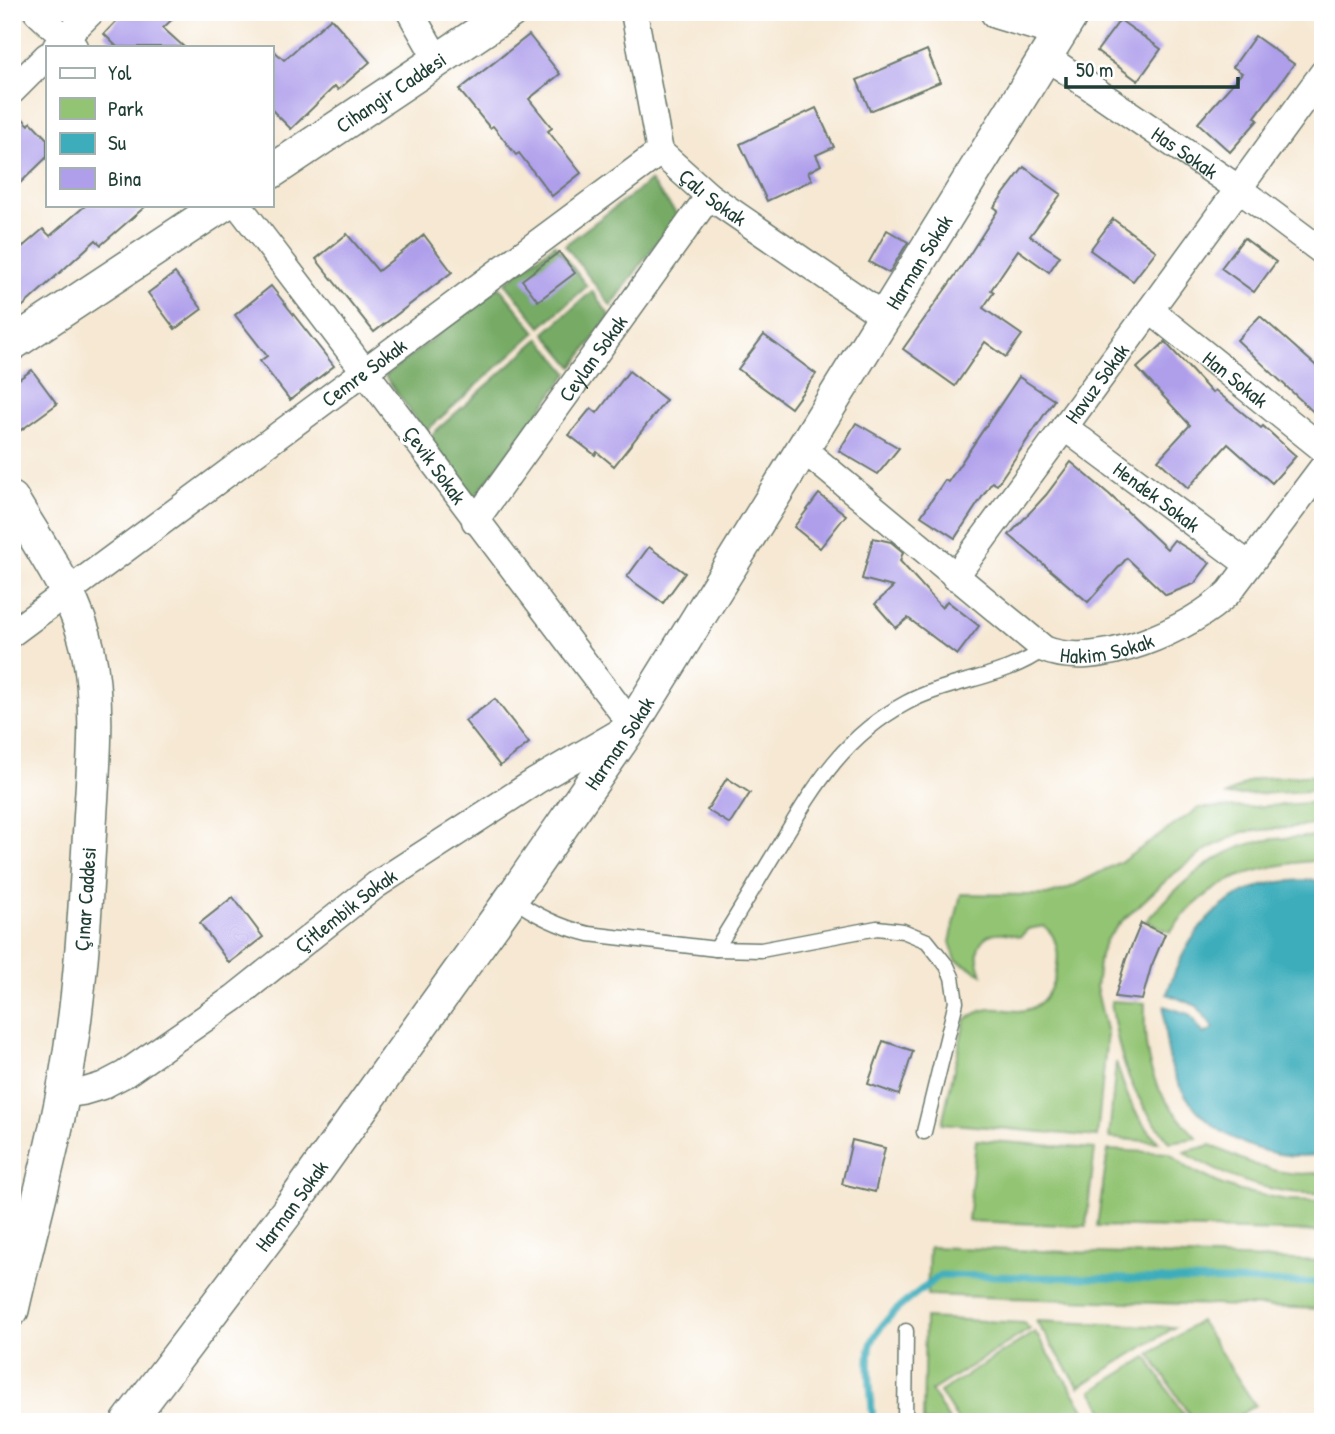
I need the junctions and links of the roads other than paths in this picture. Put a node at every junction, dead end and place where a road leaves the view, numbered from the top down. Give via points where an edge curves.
1 (37, 12) edge
2 (91, 12) edge
3 (410, 12) edge
4 (510, 12) edge
5 (634, 12) edge
6 (997, 12) edge
7 (1059, 28) edge
8 (59, 46) edge
9 (61, 46) edge
10 (46, 60) edge
11 (438, 61) junction
12 (1323, 73) edge
13 (12, 92) edge
14 (660, 152) junction
15 (273, 171) edge
16 (1238, 189) junction
17 (709, 195) junction
18 (220, 206) edge
19 (239, 206) edge
20 (1323, 252) edge
21 (1150, 310) junction
22 (885, 317) junction
23 (12, 344) edge
24 (365, 370) junction
25 (1064, 427) junction
26 (1323, 449) edge
27 (804, 450) junction
28 (1323, 467) edge
29 (12, 499) edge
30 (475, 521) junction
31 (1249, 565) junction
32 (955, 577) junction
33 (66, 591) junction
34 (12, 633) edge
35 (1044, 649) junction
36 (632, 725) junction
37 (512, 898) junction
38 (716, 949) junction
39 (63, 1095) junction
40 (924, 1132) dead end
41 (12, 1310) edge
42 (906, 1331) dead end
43 (128, 1422) edge
44 (905, 1422) edge

1 - 8 street
2 - 9 street
3 - 11 street
4 - 11 street, Cihangir Caddesi
5 - 14 street, Çalı Sokak
6 - 7 street
7 - 16 street, Has Sokak
7 - 22 street, Harman Sokak
10 - 13 street
11 - 15 street, Cihangir Caddesi
12 - 16 street, Havuz Sokak
14 - 17 street, Çalı Sokak
14 - 24 street, Cemre Sokak
16 - 20 street, Has Sokak
16 - 21 street, Havuz Sokak
17 - 22 street, Çalı Sokak
17 - 30 street, Ceylan Sokak
18 - 23 street
19 - 24 street, Çevik Sokak
21 - 25 street, Havuz Sokak
21 - 26 street, Han Sokak
22 - 27 street, Harman Sokak
24 - 30 street, Çevik Sokak
24 - 33 street, Cemre Sokak
25 - 31 street, Hendek Sokak
25 - 32 street, Havuz Sokak
27 - 32 street, Hakim Sokak
27 - 36 street, Harman Sokak
28 - 31 street, Hakim Sokak
29 - 33 street, Çınar Caddesi
30 - 36 street, Çevik Sokak
31 - 35 street, Hakim Sokak via 1214,606 1167,634 1097,654 1058,655
32 - 35 street, Hakim Sokak
33 - 34 street, Cemre Sokak
33 - 39 street, Çınar Caddesi via 88,650 93,703 80,976
35 - 38 lane via 1027,660 923,695 850,745 820,779
36 - 37 street, Harman Sokak
36 - 39 street, Çitlembik Sokak via 376,885 234,998 125,1073 102,1086
37 - 38 lane via 568,929
37 - 43 street, Harman Sokak via 287,1212
38 - 40 lane via 761,950 877,928 903,931 927,941 947,966 956,1002
39 - 41 street, Çınar Caddesi
42 - 44 lane

